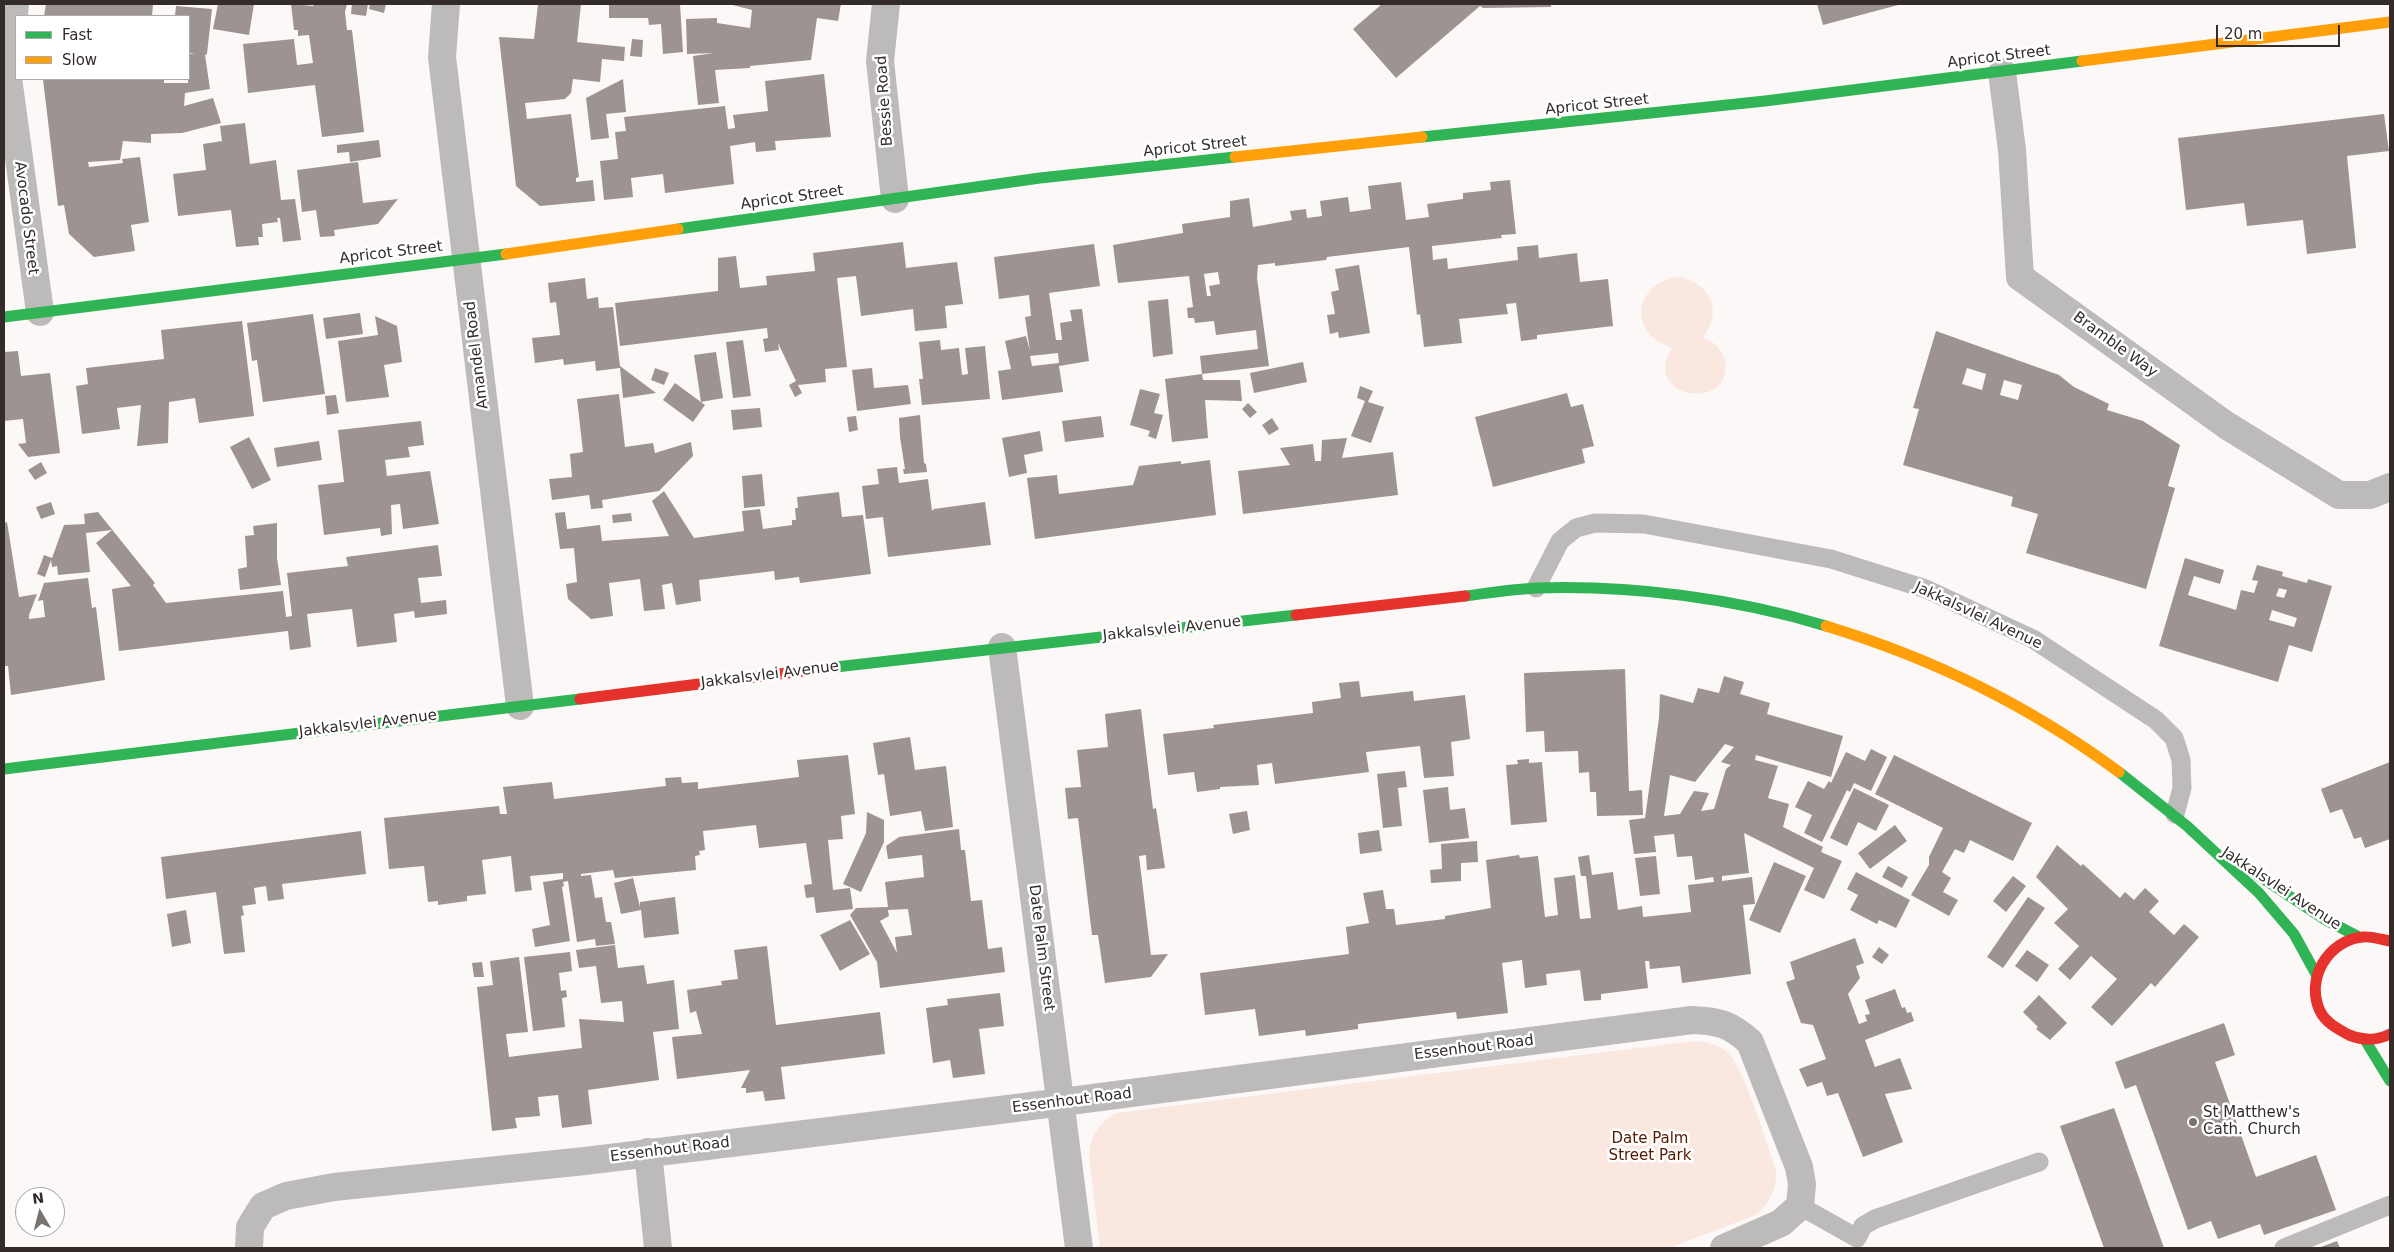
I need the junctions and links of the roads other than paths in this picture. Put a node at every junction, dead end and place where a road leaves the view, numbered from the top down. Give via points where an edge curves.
1 (446, 4) edge
2 (886, 4) edge
3 (10, 17) edge
4 (2390, 22) edge
5 (2002, 72) junction
6 (895, 199) junction
7 (466, 258) junction
8 (40, 312) junction
9 (4, 316) edge
10 (2390, 487) edge
11 (1536, 588) junction
12 (1002, 647) junction
13 (520, 706) junction
14 (4, 769) edge
15 (2175, 814) junction
16 (2205, 840) junction
17 (2357, 936) junction
18 (2390, 941) edge
19 (2316, 974) junction
20 (2390, 1034) edge
21 (2365, 1040) junction
22 (2390, 1081) edge
23 (1060, 1103) junction
24 (648, 1152) junction
25 (2039, 1162) dead end
26 (2390, 1205) edge
27 (1800, 1206) junction
28 (1855, 1243) edge
29 (249, 1248) edge
30 (658, 1248) edge
31 (1080, 1248) edge
32 (1724, 1248) edge
33 (2284, 1248) edge

1 - 7 street, Amandel Road via 442,57
2 - 6 street, Bessie Road via 880,61
3 - 8 street, Avocado Street via 8,78
4 - 5 street, Apricot Street
5 - 6 street, Apricot Street via 1602,120 1040,178
5 - 10 street, Bramble Way via 2012,150 2020,277 2226,425 2339,495 2370,495
6 - 7 street, Apricot Street
7 - 8 street, Apricot Street
7 - 13 street, Amandel Road
8 - 9 street, Apricot Street
11 - 12 street, Jakkalsvlei Avenue
11 - 15 street, Jakkalsvlei Avenue via 1624,590 1703,598 1786,614 1886,644 1939,665 2029,712 2101,758
11 - 15 lane, Jakkalsvlei Avenue via 1560,541 1576,528 1594,523 1644,524 1831,559 1926,588 2033,639 2156,720 2174,738 2181,760 2182,788
12 - 13 street, Jakkalsvlei Avenue
12 - 23 street, Date Palm Street
13 - 14 street, Jakkalsvlei Avenue
15 - 16 street, Jakkalsvlei Avenue
16 - 17 street, Jakkalsvlei Avenue via 2307,908
16 - 19 street, Jakkalsvlei Avenue via 2283,920
17 - 18 street via 2375,936
17 - 19 street via 2330,949
19 - 21 street via 2315,998 2324,1020 2342,1034
20 - 21 street
21 - 22 street
23 - 24 street, Essenhout Road
23 - 27 street, Essenhout Road via 1692,1020 1715,1021 1735,1028 1750,1042 1799,1167 1802,1184
23 - 31 street, Date Palm Street
24 - 29 street, Essenhout Road via 286,1196 263,1206 250,1227
24 - 30 street
25 - 28 lane via 1875,1219 1863,1226
26 - 33 lane
27 - 28 lane
27 - 32 street via 1782,1223

